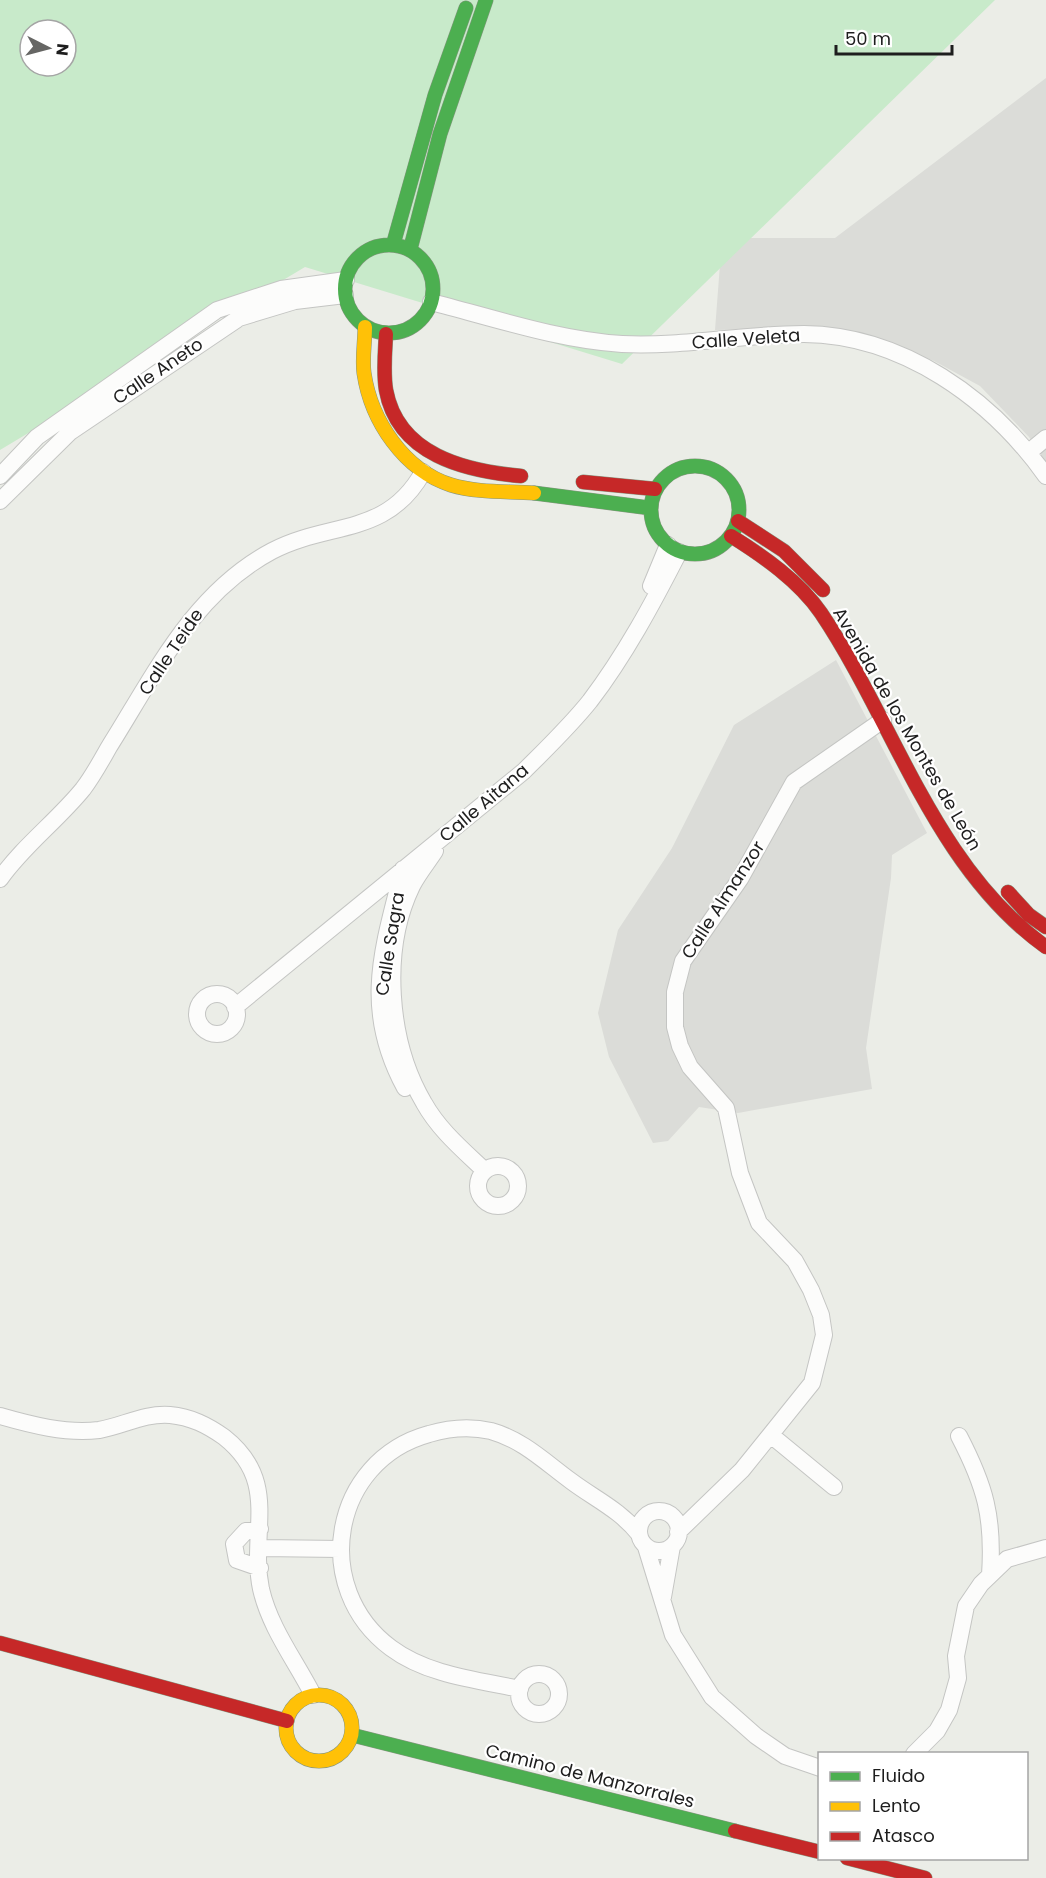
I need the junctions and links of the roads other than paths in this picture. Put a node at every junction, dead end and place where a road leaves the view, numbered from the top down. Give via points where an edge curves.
1 (470, 0) edge
2 (486, 0) edge
3 (393, 245) junction
4 (410, 250) junction
5 (345, 287) junction
6 (431, 302) junction
7 (365, 327) junction
8 (386, 334) junction
9 (1046, 438) edge
10 (1029, 452) junction
11 (423, 472) junction
12 (0, 476) edge
13 (1046, 476) edge
14 (530, 477) dead end
15 (564, 480) dead end
16 (655, 489) junction
17 (0, 501) edge
18 (650, 508) junction
19 (738, 521) junction
20 (730, 537) junction
21 (673, 548) junction
22 (830, 597) dead end
23 (852, 637) dead end
24 (869, 666) dead end
25 (883, 720) junction
26 (446, 835) junction
27 (977, 856) dead end
28 (405, 864) junction
29 (0, 879) edge
30 (388, 894) junction
31 (1046, 927) edge
32 (1046, 947) edge
33 (232, 1003) dead end
34 (483, 1175) dead end
35 (0, 1416) edge
36 (772, 1436) junction
37 (959, 1436) dead end
38 (834, 1487) dead end
39 (707, 1502) junction
40 (611, 1505) junction
41 (659, 1513) junction
42 (260, 1529) junction
43 (675, 1539) junction
44 (643, 1540) junction
45 (260, 1548) junction
46 (1046, 1548) edge
47 (340, 1549) junction
48 (260, 1568) junction
49 (990, 1575) junction
50 (662, 1603) junction
51 (0, 1643) edge
52 (520, 1689) dead end
53 (313, 1695) junction
54 (287, 1721) junction
55 (352, 1735) junction
56 (916, 1752) edge
57 (818, 1768) edge
58 (818, 1852) edge
59 (855, 1860) edge
60 (925, 1878) edge

1 - 3 street via 428,112
2 - 4 street via 440,134
3 - 4 street
3 - 5 street via 381,245 358,257
4 - 6 street via 430,272 434,287
5 - 7 street via 352,313
5 - 12 street, Calle Aneto via 280,289 217,310 37,438
5 - 17 street, Calle Aneto via 239,318 70,432
6 - 8 street via 425,316 414,326
6 - 10 street, Calle Veleta via 586,340 622,344 805,334 859,342 900,355 946,379 980,403
7 - 8 street
7 - 11 street via 364,376 373,409 387,434
8 - 14 street via 384,374 388,399 410,436 430,454 451,465 473,472
9 - 10 street
10 - 13 street, Calle Veleta
11 - 18 street via 449,484 475,489 591,498
11 - 29 street, Calle Teide via 412,491 381,516 273,551 209,598 183,627 83,789
15 - 16 street
16 - 18 street
16 - 19 street via 676,469 690,465 711,468 729,480 736,493
18 - 21 street via 655,528
19 - 20 street
19 - 22 street, Avenida de los Montes de León via 770,539
20 - 21 street via 707,553 693,554
20 - 25 street, Avenida de los Montes de León via 761,554 791,579 820,612
21 - 26 street, Calle Aitana via 654,602 590,700 524,771
21 - 28 street, Calle Aitana via 579,698 507,776
23 - 24 street, Avenida de los Montes de León
25 - 32 street, Avenida de los Montes de León via 968,871 1020,929
25 - 36 street, Calle Almanzor via 794,782 740,879 683,961 675,992 675,1027 680,1046 690,1066 726,1108 740,1173 759,1223 795,1261 821,1316 824,1335 812,1383
26 - 28 street, Calle Aitana
26 - 30 street, Calle Sagra via 412,886
27 - 31 street, Avenida de los Montes de León via 1029,915
28 - 30 street, Calle Aitana
28 - 30 street, Calle Sagra
30 - 33 street, Calle Aitana
30 - 34 street, Calle Sagra via 399,924 392,982 395,1029 406,1064 424,1103
35 - 42 street via 67,1430 98,1430 146,1416 198,1420 237,1447 256,1476 261,1500
36 - 38 street
36 - 39 street, Calle Almanzor via 726,1489
37 - 49 street via 987,1500
39 - 41 street, Calle Almanzor
39 - 43 street, Calle Almanzor
40 - 41 street, Calle Almanzor
40 - 44 street, Calle Almanzor
40 - 47 street, Calle Almanzor via 519,1442 490,1431 452,1427 415,1437 387,1452 365,1474 340,1531
41 - 43 street via 676,1521
41 - 44 street via 641,1521
42 - 45 street
42 - 48 street via 246,1531 234,1544 237,1560
43 - 44 street via 659,1551
43 - 50 street via 667,1562
44 - 50 street
45 - 47 street
45 - 48 street
46 - 49 street via 1007,1559
47 - 52 street, Calle Almanzor via 340,1566 361,1619 391,1648 429,1669
48 - 53 street via 261,1588 274,1627
49 - 56 street via 966,1606 960,1624 958,1678 949,1710 937,1731
50 - 57 street via 680,1649 712,1697 785,1756
51 - 54 street
53 - 54 street via 296,1704
53 - 55 street via 335,1698 343,1705 350,1714
54 - 55 street via 286,1731 294,1750 312,1760 322,1761 341,1753
55 - 58 street, Camino de Manzorrales
59 - 60 street

